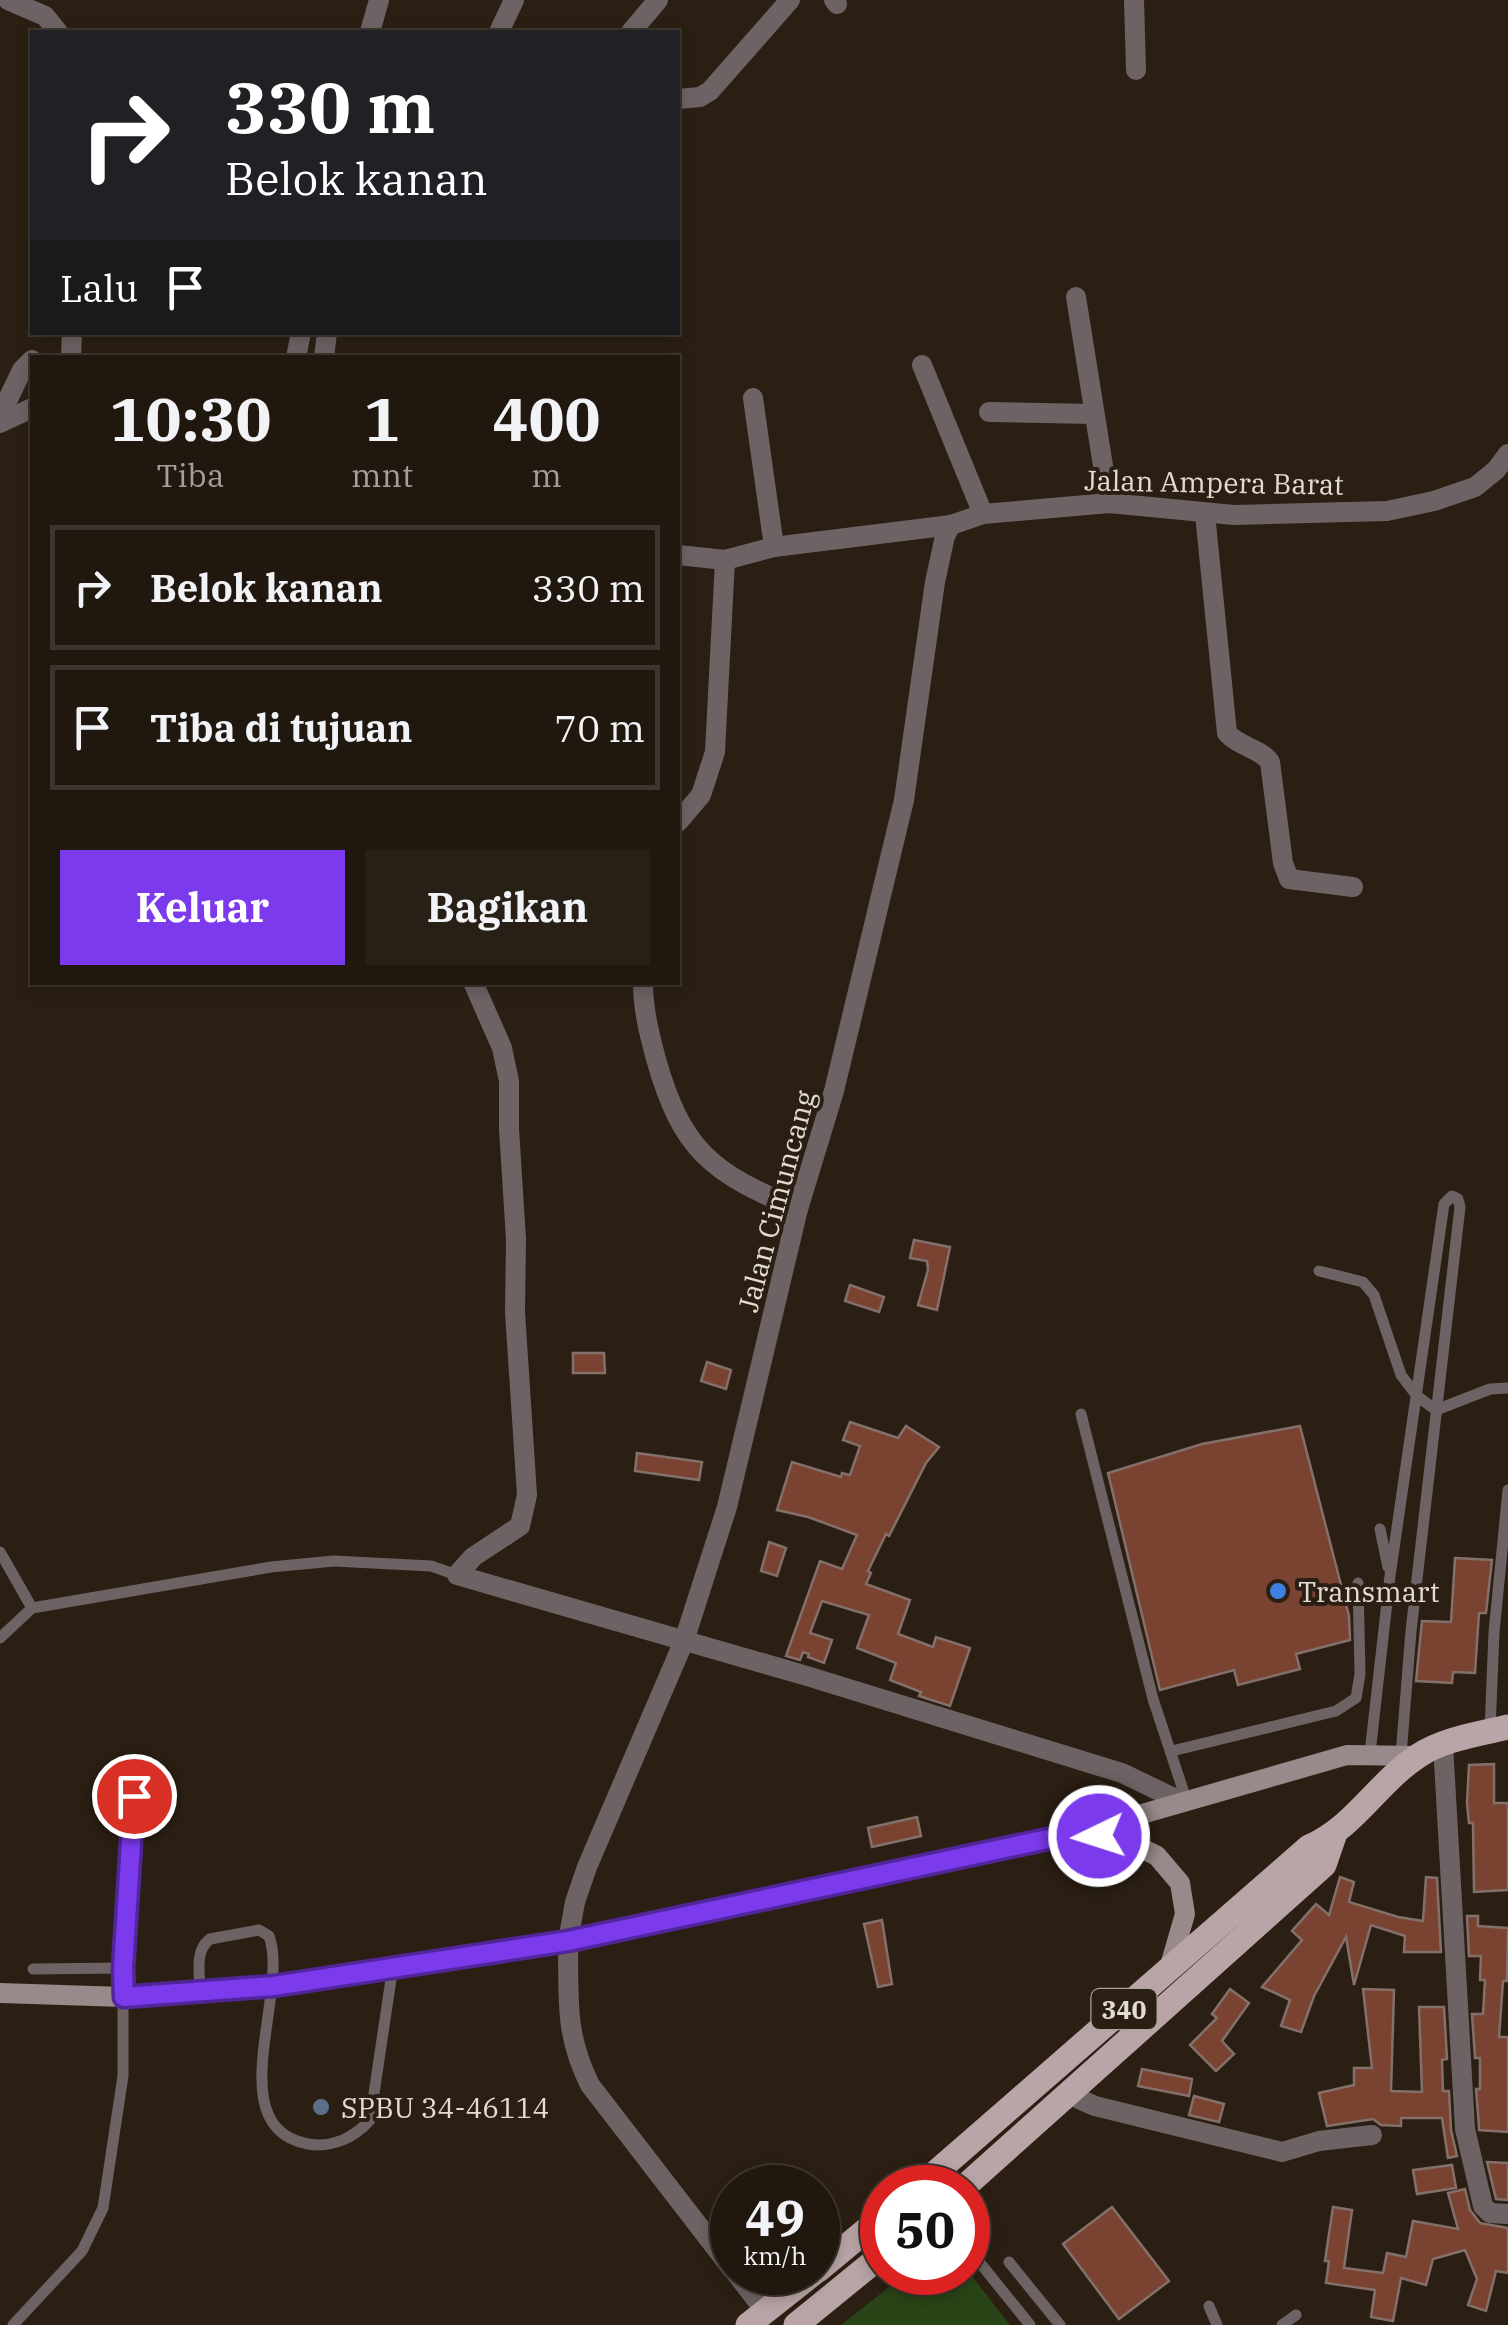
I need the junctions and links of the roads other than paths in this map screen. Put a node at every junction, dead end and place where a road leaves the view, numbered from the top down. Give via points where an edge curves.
1 (8, 0) edge
2 (379, 0) edge
3 (514, 0) edge
4 (658, 0) edge
5 (790, 0) edge
6 (1134, 0) edge
7 (56, 30) edge
8 (371, 30) edge
9 (500, 30) edge
10 (633, 30) edge
11 (1136, 70) dead end
12 (680, 99) edge
13 (1076, 297) dead end
14 (30, 362) edge
15 (922, 365) dead end
16 (753, 398) dead end
17 (30, 409) edge
18 (989, 412) dead end
19 (1092, 414) junction
20 (0, 420) edge
21 (1508, 454) edge
22 (1109, 503) junction
23 (983, 514) junction
24 (1205, 514) junction
25 (952, 525) junction
26 (774, 547) junction
27 (680, 555) edge
28 (725, 560) junction
29 (680, 820) edge
30 (1353, 887) dead end
31 (474, 985) edge
32 (643, 985) edge
33 (798, 1209) junction
34 (1319, 1271) dead end
35 (1508, 1388) edge
36 (1417, 1396) junction
37 (1436, 1410) junction
38 (1081, 1414) dead end
39 (1508, 1490) edge
40 (1506, 1520) edge
41 (1380, 1529) dead end
42 (0, 1552) edge
43 (457, 1575) junction
44 (1390, 1576) junction
45 (1358, 1583) dead end
46 (32, 1608) junction
47 (1494, 1632) junction
48 (1508, 1632) edge
49 (0, 1638) edge
50 (684, 1640) junction
51 (1499, 1729) edge
52 (1443, 1744) junction
53 (1172, 1751) junction
54 (1370, 1753) junction
55 (1409, 1755) junction
56 (134, 1796) dead end
57 (1183, 1800) junction
58 (1076, 1833) junction
59 (1334, 1836) junction
60 (568, 1941) junction
61 (393, 1966) junction
62 (33, 1968) dead end
63 (123, 1968) junction
64 (1168, 1971) junction
65 (274, 1986) junction
66 (200, 1991) junction
67 (0, 1993) edge
68 (124, 1997) junction
69 (1070, 2094) junction
70 (1372, 2135) dead end
71 (944, 2165) edge
72 (989, 2165) edge
73 (1508, 2214) edge
74 (860, 2235) edge
75 (710, 2240) edge
76 (840, 2252) edge
77 (1009, 2262) dead end
78 (860, 2273) edge
79 (990, 2275) edge
80 (746, 2295) edge
81 (786, 2295) edge
82 (1209, 2306) dead end
83 (1296, 2315) dead end
84 (757, 2318) edge
85 (13, 2325) edge
86 (796, 2325) edge
87 (1030, 2325) edge
88 (1060, 2325) edge
89 (1217, 2325) edge
90 (1282, 2325) edge

1 - 7 street via 45,16
2 - 8 street
3 - 9 street
4 - 10 street
5 - 12 street via 710,91
6 - 11 street
13 - 19 street
14 - 20 street
15 - 23 street
16 - 26 street
17 - 20 street
18 - 19 street
19 - 22 street
21 - 24 street, Jalan Ampera Barat via 1475,487 1387,511
22 - 23 street, Jalan Ampera Barat
22 - 24 street, Jalan Ampera Barat
23 - 25 street
24 - 30 street via 1227,733 1270,762 1289,879
25 - 26 street
25 - 33 street, Jalan Cimuncang via 934,582 904,800 834,1091
26 - 28 street
27 - 28 street
28 - 29 street via 715,752 701,795
31 - 43 street via 510,1081 527,1495 520,1526
32 - 33 street via 647,1025 680,1125 747,1188
33 - 50 street, Jalan Cimuncang via 727,1507
34 - 36 lane via 1363,1282 1374,1295 1401,1374
35 - 37 lane
36 - 37 lane
36 - 37 lane via 1444,1204 1456,1197
36 - 44 lane
37 - 55 lane
38 - 53 lane
39 - 40 lane
40 - 47 lane
41 - 44 lane
42 - 46 lane
43 - 46 lane via 431,1566 334,1561
43 - 50 street
44 - 54 lane
45 - 53 lane via 1356,1698 1336,1711
46 - 49 lane
47 - 48 lane
47 - 51 lane
50 - 57 street via 1122,1773
50 - 60 street, Jalan Cimuncang via 587,1867
51 - 52 main road
52 - 55 main road
52 - 73 street via 1465,2129 1483,2206 1490,2214
53 - 57 lane
54 - 55 main road
54 - 57 main road
55 - 59 main road
56 - 63 lane
57 - 58 main road
58 - 60 main road
58 - 64 main road via 1122,1838 1156,1856 1180,1883 1186,1914
59 - 64 main road, 340 via 1309,1847
59 - 69 main road, 340 via 1324,1864
60 - 61 main road
60 - 75 street, Jalan Cimuncang via 574,2053 590,2084
61 - 65 main road
61 - 65 lane via 370,2120 342,2141 324,2145 291,2138 262,2101
62 - 63 lane
63 - 68 lane
64 - 71 main road, 340
65 - 66 main road
65 - 66 lane via 272,1942 259,1930 203,1944
66 - 68 main road
67 - 68 main road
68 - 85 lane via 123,2076 103,2208 82,2250
69 - 70 street via 1146,2120 1282,2152
69 - 72 main road, 340
74 - 76 main road
77 - 88 lane
78 - 86 main road
79 - 87 lane
80 - 84 street, Jalan Cimuncang
81 - 84 main road
82 - 89 lane
83 - 90 lane

